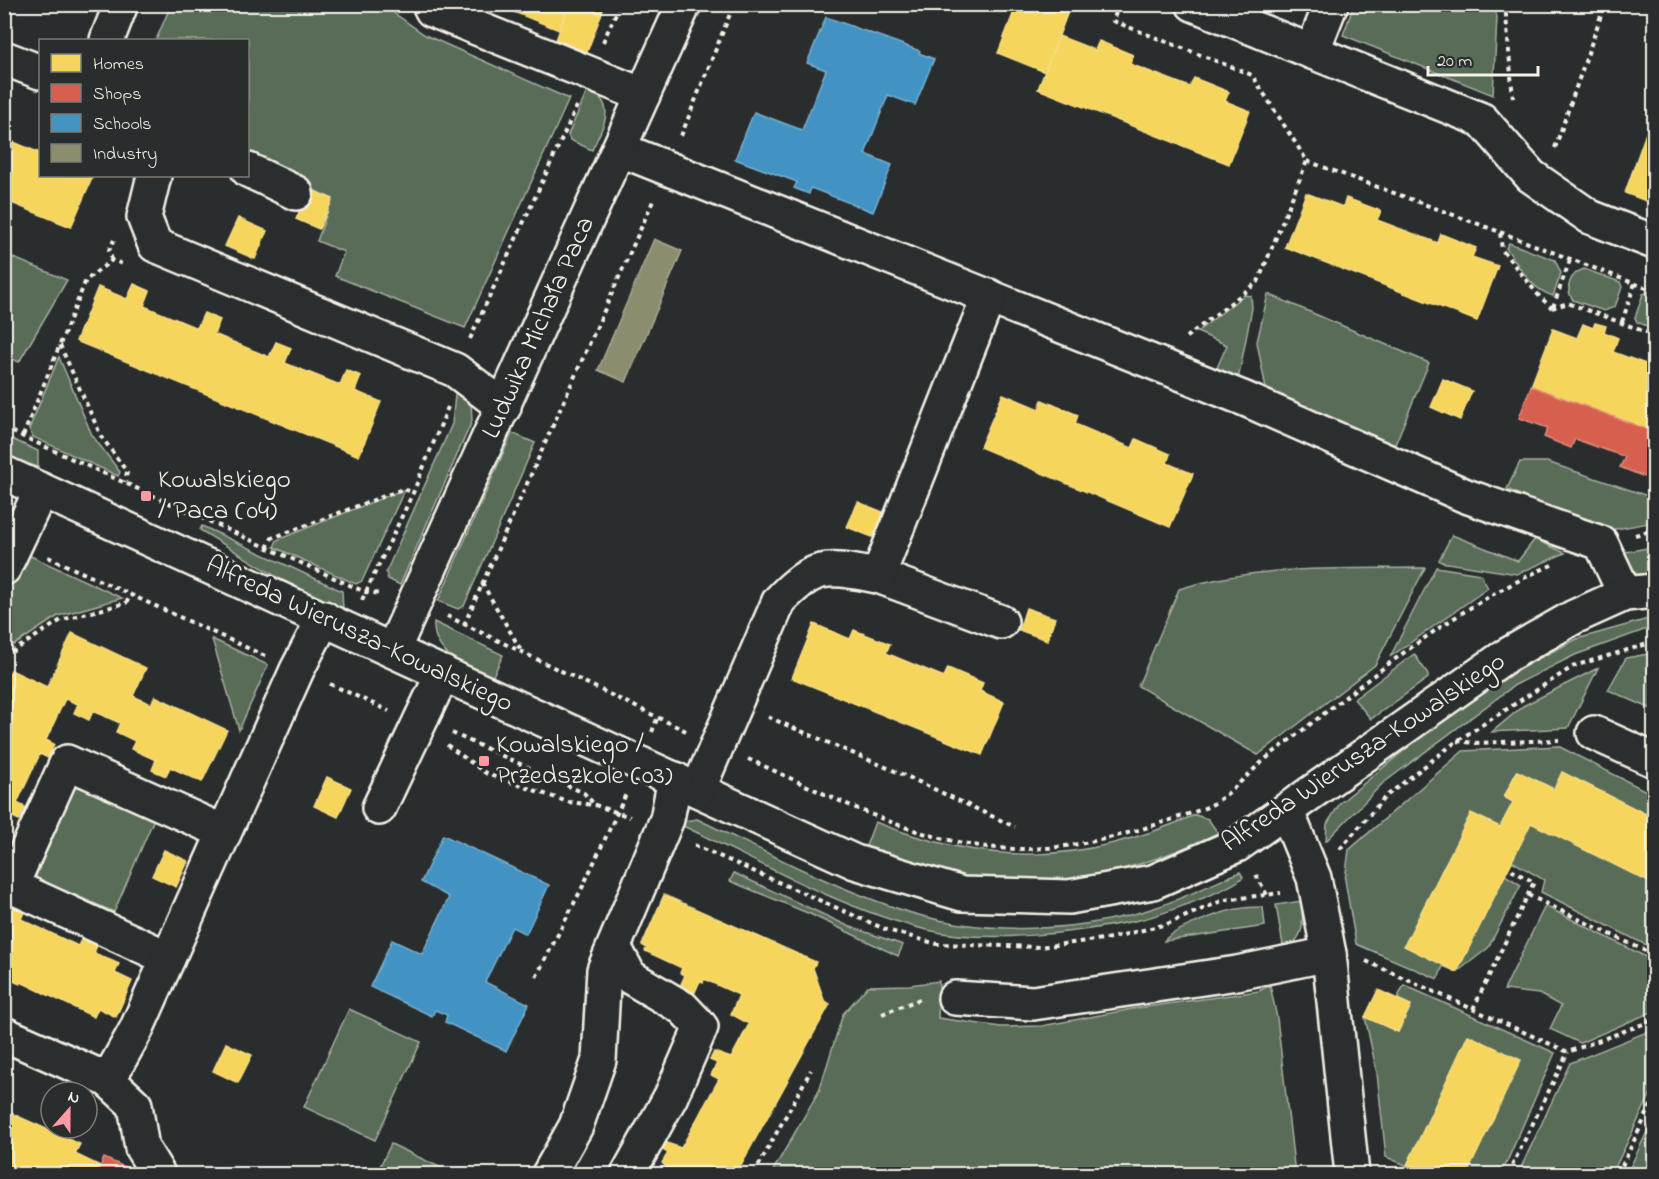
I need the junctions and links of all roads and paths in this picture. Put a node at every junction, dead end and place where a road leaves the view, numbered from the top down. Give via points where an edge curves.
1 (121, 4) edge
2 (429, 4) edge
3 (620, 4) edge
4 (684, 4) edge
5 (734, 4) edge
6 (1119, 4) edge
7 (1331, 4) edge
8 (1505, 4) edge
9 (1605, 4) edge
10 (1213, 8) edge
11 (107, 39) edge
12 (601, 47) dead end
13 (1312, 52) junction
14 (4, 58) edge
15 (39, 72) edge
16 (643, 95) junction
17 (578, 104) dead end
18 (1514, 110) dead end
19 (619, 149) junction
20 (1552, 157) dead end
21 (1307, 161) junction
22 (667, 168) junction
23 (249, 170) edge
24 (154, 177) edge
25 (296, 192) dead end
26 (1500, 232) junction
27 (1654, 242) edge
28 (1570, 260) junction
29 (86, 280) dead end
30 (1635, 283) junction
31 (1654, 291) edge
32 (989, 296) junction
33 (1552, 308) junction
34 (1622, 322) junction
35 (1654, 335) edge
36 (1181, 340) dead end
37 (60, 344) junction
38 (455, 370) junction
39 (504, 407) junction
40 (4, 428) edge
41 (22, 436) junction
42 (4, 473) edge
43 (125, 482) junction
44 (41, 490) junction
45 (413, 493) junction
46 (1654, 530) edge
47 (1601, 543) junction
48 (267, 548) junction
49 (10, 555) edge
50 (878, 576) junction
51 (482, 582) junction
52 (364, 592) junction
53 (1640, 593) edge
54 (131, 595) junction
55 (416, 599) junction
56 (324, 618) junction
57 (1001, 622) dead end
58 (464, 625) junction
59 (1654, 642) edge
60 (393, 650) junction
61 (522, 652) junction
62 (4, 657) edge
63 (297, 670) junction
64 (443, 673) junction
65 (766, 717) dead end
66 (657, 718) junction
67 (419, 724) junction
68 (1580, 736) joint
69 (1457, 741) junction
70 (718, 745) junction
71 (1654, 760) edge
72 (639, 763) junction
73 (686, 785) junction
74 (595, 805) junction
75 (379, 808) dead end
76 (618, 812) junction
77 (1287, 812) junction
78 (1015, 827) dead end
79 (662, 831) junction
80 (224, 832) junction
81 (1509, 869) dead end
82 (1314, 878) junction
83 (1528, 895) junction
84 (614, 947) junction
85 (1654, 955) edge
86 (1344, 956) junction
87 (168, 958) junction
88 (536, 976) dead end
89 (955, 998) dead end
90 (1473, 1010) junction
91 (1654, 1020) edge
92 (4, 1034) edge
93 (1568, 1052) junction
94 (811, 1070) dead end
95 (108, 1080) junction
96 (1654, 1099) edge
97 (158, 1174) edge
98 (549, 1174) edge
99 (628, 1174) edge
100 (754, 1174) edge
101 (1352, 1174) edge
102 (1508, 1174) edge
103 (1618, 1174) edge

1 - 11 street
2 - 16 street via 432,10
3 - 12 path
4 - 16 street, Ludwika Michała Paca
5 - 22 path
6 - 21 path via 1113,21 1252,75
7 - 13 street
8 - 18 path
9 - 20 path
10 - 13 street
13 - 27 street via 1482,120 1531,176 1590,217
14 - 15 street
16 - 19 street, Ludwika Michała Paca
17 - 38 path
19 - 22 street
19 - 39 street, Ludwika Michała Paca
21 - 26 path
21 - 36 path via 1258,282
22 - 32 street
22 - 51 path
23 - 25 street
24 - 38 street via 144,217 155,245
26 - 28 path
26 - 33 path via 1502,250
28 - 30 path
28 - 33 path
29 - 37 path
30 - 31 path
30 - 34 path
32 - 47 street via 1245,399 1466,496
32 - 50 street
33 - 34 path via 1568,303
34 - 35 path
37 - 41 path
37 - 43 path via 101,436 127,472
38 - 39 street
38 - 45 path via 449,386 452,396
39 - 55 street, Ludwika Michała Paca
40 - 41 path
41 - 43 path
42 - 44 street, Alfreda Wierusza-Kowalskiego
43 - 48 path
44 - 49 street
44 - 56 street, Alfreda Wierusza-Kowalskiego
45 - 48 path via 403,489 272,538
45 - 52 path
46 - 47 path
47 - 53 street
47 - 70 path via 1488,597 1380,670 1212,804 1122,836 1071,846 1019,850 968,844 905,827
48 - 52 path
49 - 54 path
50 - 57 street
50 - 70 street via 834,568 801,578 779,601
51 - 58 path
51 - 61 path
52 - 55 path
53 - 77 street, Alfreda Wierusza-Kowalskiego via 1574,617 1504,657
54 - 62 path via 126,603 61,620
54 - 63 path
55 - 58 path
55 - 60 street, Ludwika Michała Paca
56 - 60 street, Alfreda Wierusza-Kowalskiego
56 - 63 street
58 - 61 path
59 - 69 path via 1574,666
60 - 64 street, Alfreda Wierusza-Kowalskiego
61 - 66 path
63 - 67 path
63 - 80 street
64 - 67 street
64 - 72 street, Alfreda Wierusza-Kowalskiego
65 - 78 path
66 - 70 path
66 - 72 path
67 - 74 path via 443,729 584,793
67 - 74 path via 487,774 568,802
67 - 75 street
68 - 69 path
68 - 71 street
69 - 82 path via 1385,797
70 - 73 street
72 - 73 street, Alfreda Wierusza-Kowalskiego
72 - 76 path
73 - 77 street, Alfreda Wierusza-Kowalskiego via 855,862 962,894 1069,897 1153,882 1238,845
73 - 79 street
74 - 76 path
76 - 79 path
76 - 88 path
77 - 82 street
79 - 82 path via 887,930 937,944 1040,947 1111,938 1167,924 1224,900 1299,889
79 - 84 street
80 - 87 street
80 - 87 street via 67,762 11,886
81 - 83 path via 1534,882
82 - 86 street
83 - 85 path
83 - 90 path
84 - 98 street via 604,970 599,1060 576,1126
84 - 99 street via 630,977 683,1008 700,1027 671,1096
86 - 89 street via 1033,1003
86 - 90 path
86 - 101 street
87 - 95 street via 136,1030
90 - 93 path
91 - 93 path
92 - 95 street
93 - 102 path
94 - 100 path
95 - 97 street via 135,1105 142,1148
96 - 103 path

